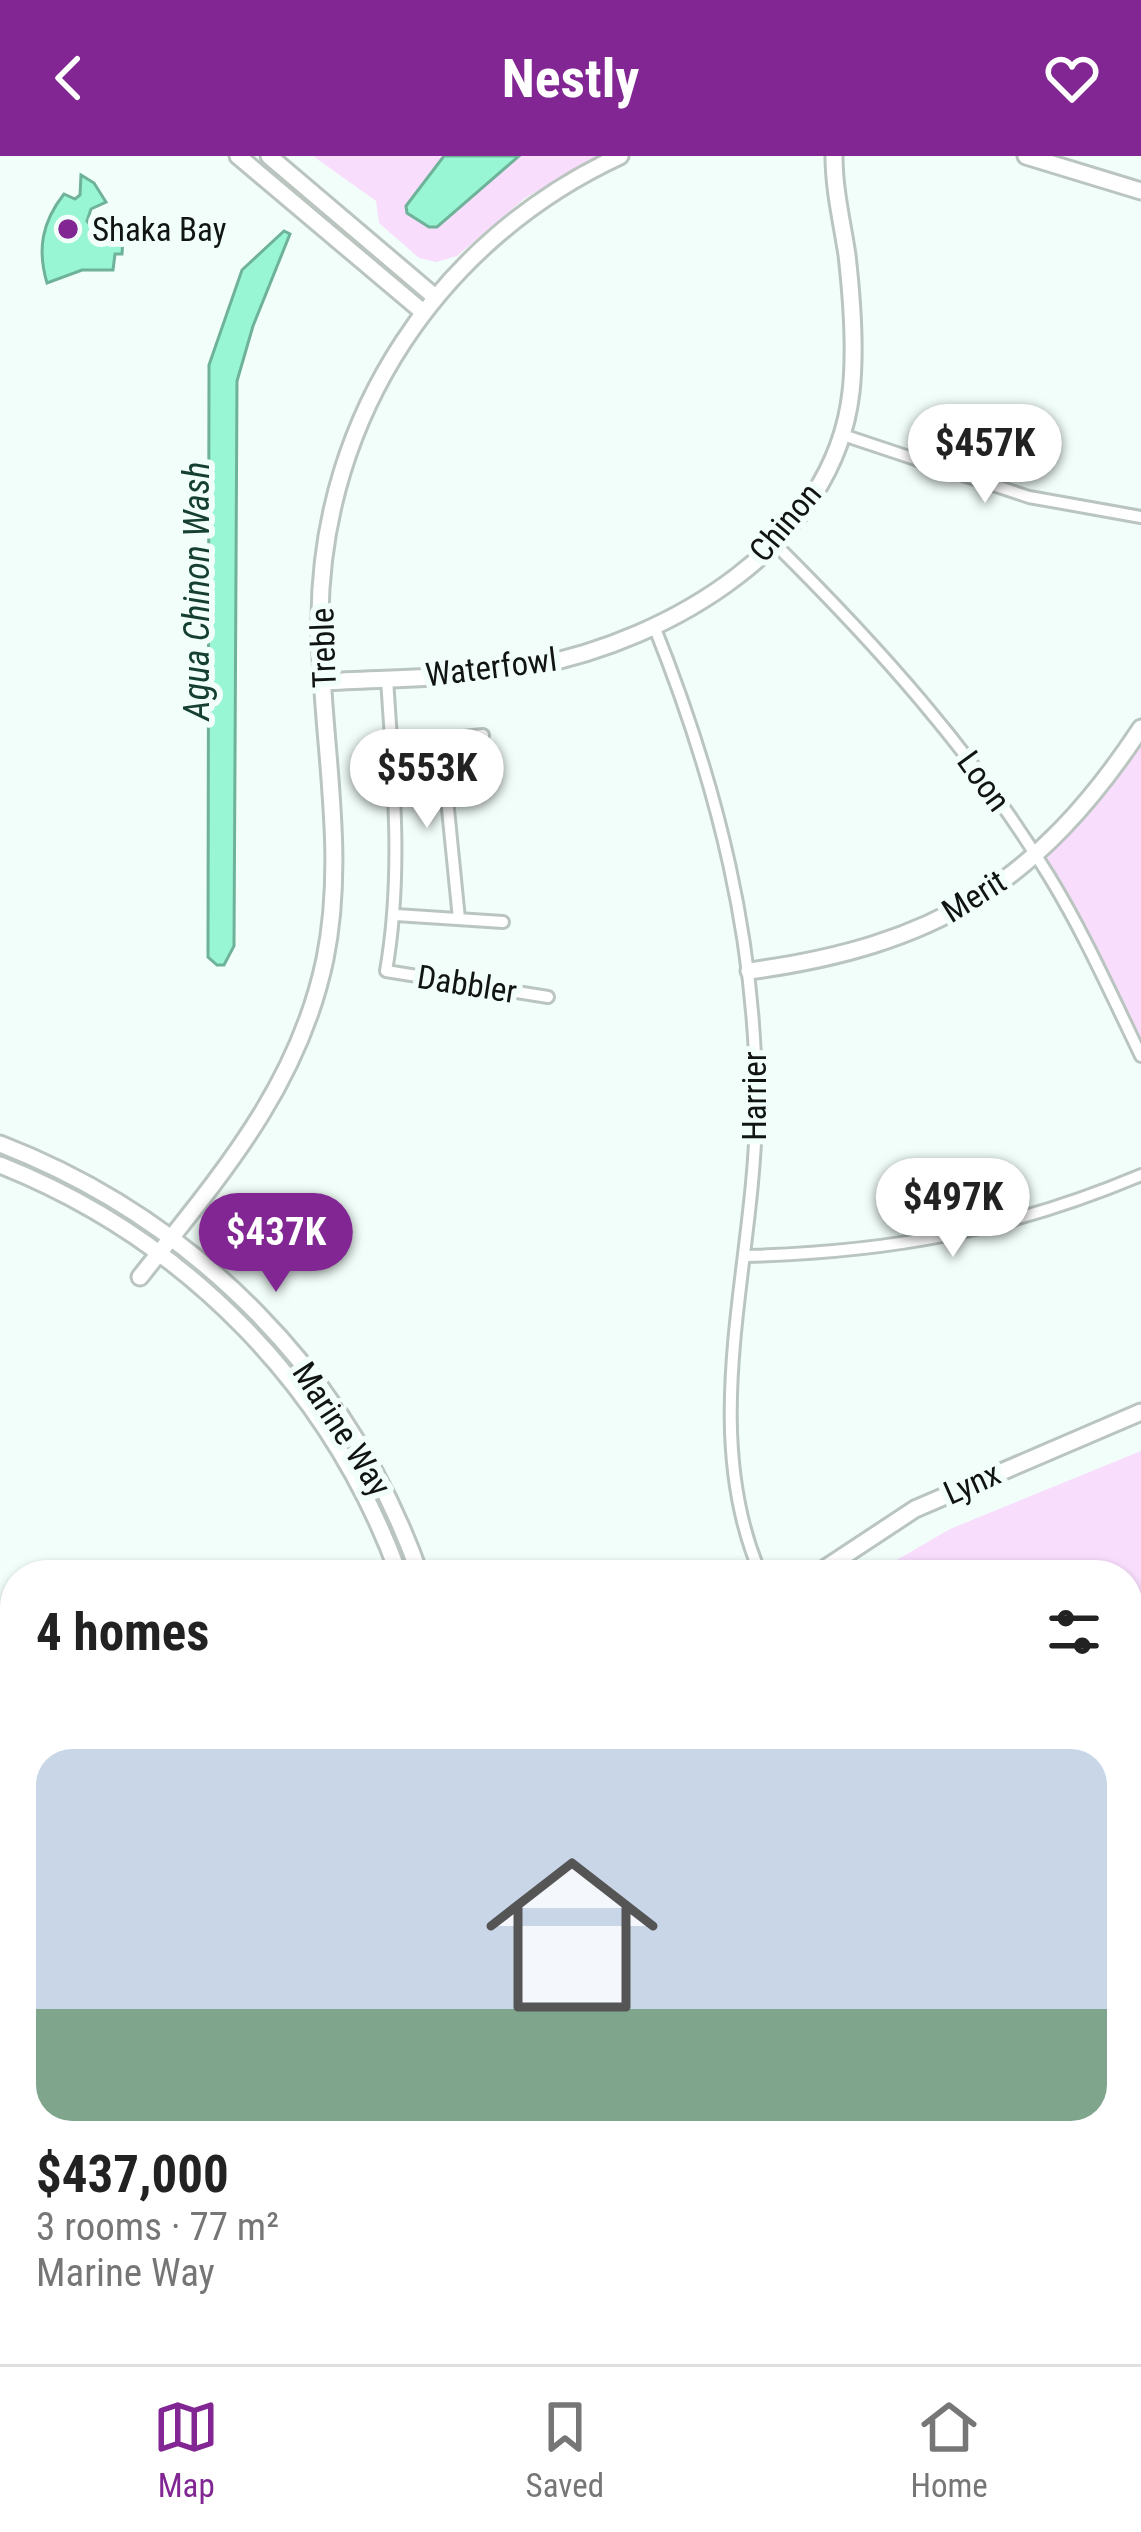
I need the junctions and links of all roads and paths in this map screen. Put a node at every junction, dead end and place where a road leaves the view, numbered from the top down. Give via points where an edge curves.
1 (238, 156) edge
2 (269, 156) edge
3 (620, 156) edge
4 (834, 156) edge
5 (1026, 156) edge
6 (1141, 191) edge
7 (435, 297) junction
8 (423, 313) junction
9 (843, 435) junction
10 (1141, 517) edge
11 (774, 543) junction
12 (654, 626) junction
13 (387, 678) junction
14 (323, 682) junction
15 (1141, 728) edge
16 (483, 735) dead end
17 (441, 739) junction
18 (391, 744) junction
19 (1035, 855) junction
20 (396, 915) junction
21 (459, 919) junction
22 (503, 922) dead end
23 (749, 971) junction
24 (548, 997) dead end
25 (1141, 1057) edge
26 (0, 1144) edge
27 (0, 1165) edge
28 (1141, 1175) edge
29 (172, 1237) junction
30 (160, 1253) junction
31 (746, 1256) junction
32 (140, 1277) dead end
33 (1141, 1412) edge
34 (393, 1560) edge
35 (413, 1560) edge
36 (755, 1560) edge
37 (838, 1560) edge

1 - 8 street
2 - 7 street
3 - 7 street, Treble via 528,207
4 - 9 street, Chinon via 854,363
5 - 6 street
7 - 8 street, Treble
8 - 14 street, Treble via 350,440 322,568
9 - 10 street via 1046,502
9 - 11 street, Chinon via 818,490
11 - 12 street, Chinon via 728,584
11 - 19 street, Loon via 914,690
12 - 13 street, Waterfowl via 533,666
12 - 23 street, Harrier via 721,817
13 - 14 street, Waterfowl
13 - 18 street
14 - 29 street, Treble via 333,871 325,960 273,1101
15 - 19 street, Merit via 1075,818
16 - 17 street
17 - 18 street
17 - 21 street
18 - 20 street
19 - 23 street, Merit via 991,890 907,934
19 - 25 street, Loon
20 - 21 street
20 - 24 street, Dabbler via 386,971
21 - 22 street
23 - 31 street, Harrier via 756,1118
26 - 29 street, Marine Way via 89,1184
27 - 30 street, Marine Way via 79,1201
28 - 31 street via 1039,1215 953,1237
29 - 30 street, Treble
29 - 35 street, Marine Way via 270,1325 329,1399 381,1483
30 - 32 street, Treble
30 - 34 street, Marine Way via 237,1318 313,1407
31 - 36 street, Harrier via 729,1370 742,1525
33 - 37 street, Lynx via 915,1509

